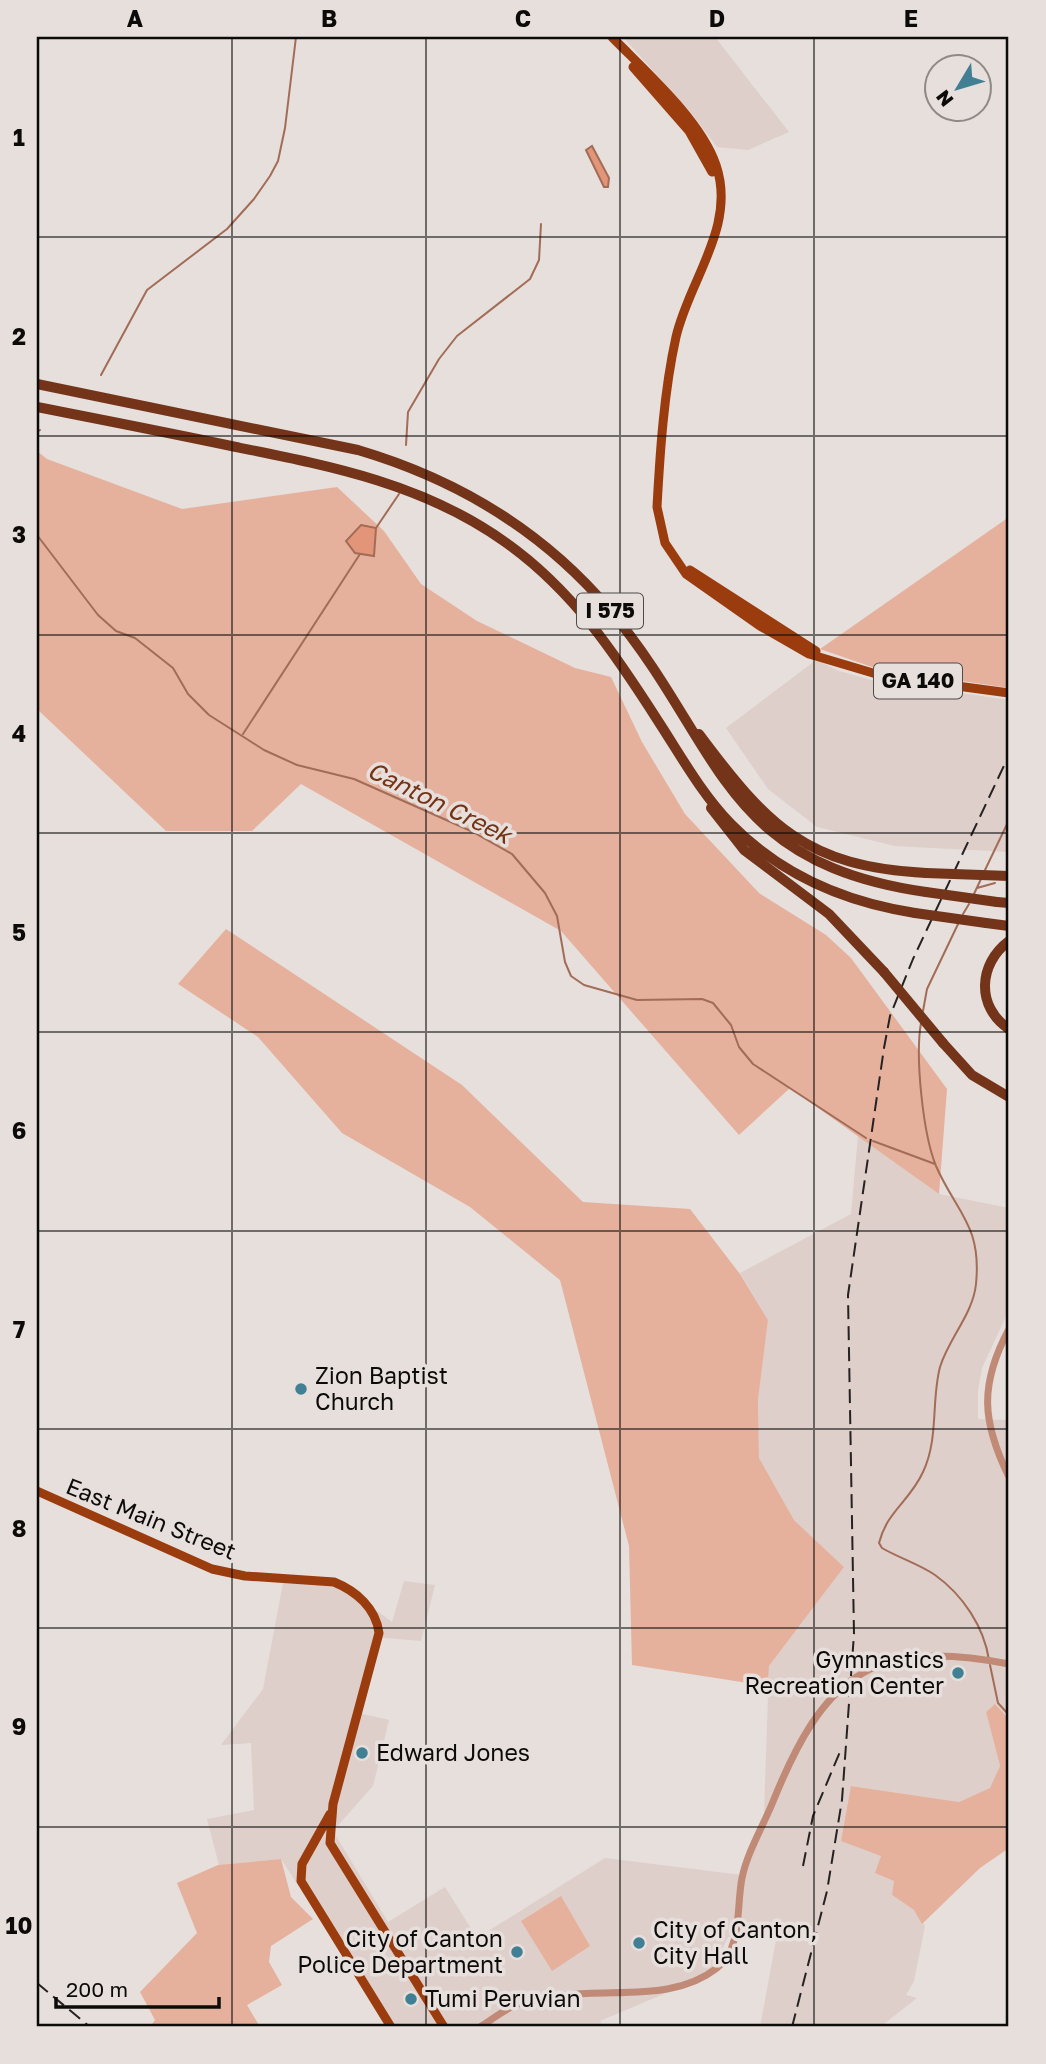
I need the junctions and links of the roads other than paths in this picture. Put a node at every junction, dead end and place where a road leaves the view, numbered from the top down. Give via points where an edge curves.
1 (607, 37) edge
2 (612, 37) edge
3 (710, 246) junction
4 (37, 384) edge
5 (37, 409) edge
6 (658, 680) junction
7 (1009, 693) edge
8 (688, 768) junction
9 (1009, 876) edge
10 (1009, 903) edge
11 (1009, 926) edge
12 (1009, 941) edge
13 (1009, 1029) edge
14 (1009, 1097) edge
15 (1009, 1329) edge
16 (1009, 1477) edge
17 (37, 1491) edge
18 (1007, 1664) edge
19 (331, 1811) junction
20 (391, 2027) edge
21 (442, 2027) edge
22 (480, 2027) edge

1 - 3 main road, GA 140 via 682,123 709,163 716,198
2 - 3 main road, GA 140 via 679,110 713,158 722,202
3 - 7 main road, GA 140 via 676,336 664,426 657,515 664,543 676,561 694,580 809,654 883,676
4 - 6 highway, I 575 via 358,450 447,483 497,510 565,562 609,609
5 - 8 highway, I 575 via 346,470 403,487 458,513 518,552 583,613 614,652
6 - 9 highway, bridge via 741,790 777,826 804,843 887,871
6 - 10 highway, I 575, bridge via 746,810 804,855 877,884
8 - 11 highway, I 575, bridge via 730,823 775,861 847,898
8 - 14 highway, bridge via 715,816 738,844 829,914 972,1075
12 - 13 highway via 990,961 984,985 990,1008
15 - 16 street via 992,1365 987,1415
17 - 19 main road, East Main Street via 212,1569 334,1583 361,1599 376,1619 379,1633
18 - 22 street via 927,1654 883,1662 850,1680 828,1702 780,1783 742,1878 733,1946 717,1968 671,1989 567,1995 519,2003
19 - 20 main road, East Main Street via 300,1874 303,1885
19 - 21 main road, East Main Street via 330,1843

